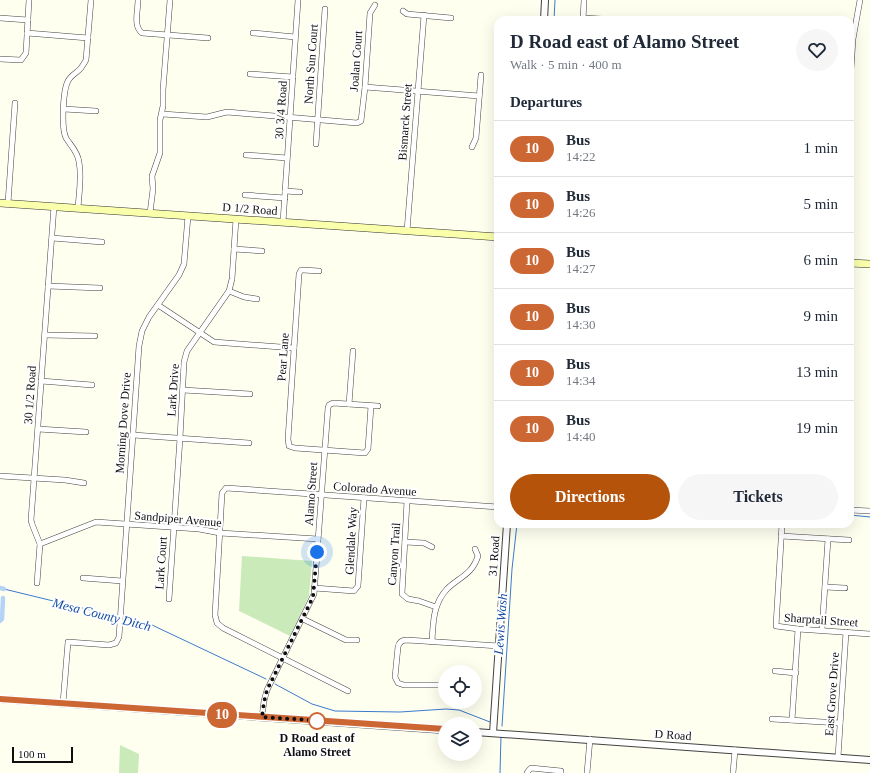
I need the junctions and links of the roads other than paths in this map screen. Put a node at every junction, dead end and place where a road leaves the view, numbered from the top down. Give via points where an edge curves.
1 (30, 0) edge
2 (90, 0) edge
3 (138, 0) edge
4 (170, 0) edge
5 (298, 0) edge
6 (545, 0) edge
7 (584, 0) edge
8 (860, 0) edge
9 (375, 5) dead end
10 (325, 9) dead end
11 (403, 11) dead end
12 (424, 15) junction
13 (544, 16) edge
14 (583, 16) edge
15 (0, 18) edge
16 (451, 18) dead end
17 (28, 20) junction
18 (854, 26) edge
19 (27, 33) junction
20 (253, 33) dead end
21 (167, 36) junction
22 (295, 37) junction
23 (88, 38) junction
24 (208, 38) dead end
25 (0, 59) edge
26 (250, 74) dead end
27 (481, 75) dead end
28 (293, 78) junction
29 (365, 86) junction
30 (418, 91) junction
31 (479, 96) junction
32 (15, 104) dead end
33 (64, 109) junction
34 (96, 111) dead end
35 (162, 114) junction
36 (290, 118) junction
37 (317, 120) junction
38 (316, 144) dead end
39 (472, 147) dead end
40 (246, 155) dead end
41 (287, 158) junction
42 (285, 191) junction
43 (300, 192) dead end
44 (245, 195) dead end
45 (285, 198) junction
46 (0, 203) edge
47 (8, 203) junction
48 (54, 206) junction
49 (78, 208) junction
50 (150, 213) junction
51 (188, 216) junction
52 (236, 219) junction
53 (283, 222) junction
54 (407, 231) junction
55 (494, 237) edge
56 (52, 238) junction
57 (102, 242) dead end
58 (234, 249) junction
59 (262, 251) dead end
60 (854, 262) edge
61 (870, 264) edge
62 (319, 271) dead end
63 (48, 286) junction
64 (100, 288) dead end
65 (229, 291) junction
66 (257, 299) dead end
67 (158, 306) junction
68 (199, 333) junction
69 (45, 335) junction
70 (95, 336) dead end
71 (294, 348) junction
72 (353, 351) dead end
73 (41, 381) junction
74 (92, 385) dead end
75 (183, 390) junction
76 (250, 394) dead end
77 (350, 404) junction
78 (371, 406) junction
79 (378, 406) dead end
80 (38, 429) junction
81 (86, 432) dead end
82 (133, 435) junction
83 (180, 438) junction
84 (250, 443) dead end
85 (324, 451) junction
86 (0, 476) edge
87 (34, 478) junction
88 (84, 483) dead end
89 (321, 495) junction
90 (364, 498) junction
91 (407, 501) junction
92 (494, 506) edge
93 (854, 510) edge
94 (870, 511) edge
95 (126, 524) junction
96 (174, 527) junction
97 (507, 528) edge
98 (782, 528) edge
99 (220, 533) junction
100 (781, 536) junction
101 (828, 538) junction
102 (318, 539) junction
103 (849, 540) dead end
104 (405, 542) junction
105 (40, 544) junction
106 (432, 546) dead end
107 (475, 549) dead end
108 (83, 578) dead end
109 (122, 581) junction
110 (37, 583) dead end
111 (825, 587) junction
112 (314, 588) junction
113 (846, 588) dead end
114 (168, 599) dead end
115 (436, 607) junction
116 (303, 619) junction
117 (798, 629) junction
118 (822, 630) junction
119 (846, 632) junction
120 (870, 634) edge
121 (357, 640) dead end
122 (432, 642) junction
123 (499, 646) junction
124 (283, 658) junction
125 (776, 671) dead end
126 (796, 673) junction
127 (438, 685) edge
128 (348, 691) dead end
129 (0, 699) edge
130 (63, 703) junction
131 (262, 717) junction
132 (772, 719) dead end
133 (792, 720) junction
134 (840, 724) junction
135 (438, 730) edge
136 (482, 732) edge
137 (493, 733) junction
138 (590, 739) junction
139 (735, 750) junction
140 (838, 758) junction
141 (870, 760) edge
142 (527, 773) edge
143 (561, 773) edge
144 (587, 773) edge
145 (733, 773) edge

1 - 17 street
2 - 23 street
3 - 21 street via 136,25 139,31 147,35
4 - 21 street
5 - 22 street, 30 3/4 Road
6 - 13 street
7 - 14 street
8 - 18 street
9 - 29 street, Joalan Court via 370,13
10 - 37 street, North Sun Court
11 - 12 street via 407,14
12 - 16 street
12 - 30 street, Bismarck Street
15 - 17 street
17 - 19 street
19 - 23 street
19 - 25 street via 26,53 21,60
20 - 22 street
21 - 24 street
21 - 35 street
22 - 28 street, 30 3/4 Road
23 - 33 street via 86,60 68,80
26 - 28 street
27 - 31 street
28 - 36 street, 30 3/4 Road
29 - 30 street
29 - 37 street, Joalan Court via 361,121 357,123
30 - 31 street
30 - 54 street, Bismarck Street
31 - 39 street via 476,138
32 - 47 street
33 - 34 street
33 - 49 street via 64,132 76,152 80,165
35 - 36 street via 207,117 227,112
35 - 50 street via 160,153 152,176
36 - 37 street
36 - 41 street, 30 3/4 Road
37 - 38 street, North Sun Court
40 - 41 street
41 - 42 street, 30 3/4 Road
42 - 43 street
42 - 45 street, 30 3/4 Road
44 - 45 street
45 - 53 street, 30 3/4 Road
46 - 47 main road, D 1/2 Road
47 - 48 main road, D 1/2 Road
48 - 49 main road, D 1/2 Road
48 - 56 street, 30 1/2 Road
49 - 50 main road, D 1/2 Road
50 - 51 main road, D 1/2 Road
51 - 52 main road, D 1/2 Road
51 - 67 street, Morning Dove Drive via 184,264
52 - 53 main road, D 1/2 Road
52 - 58 street, Lark Drive
53 - 54 main road, D 1/2 Road
54 - 55 main road, D 1/2 Road
56 - 57 street
56 - 63 street, 30 1/2 Road
58 - 59 street
58 - 65 street, Lark Drive
60 - 61 main road
62 - 71 street, Pear Lane via 301,270 299,274
63 - 64 street
63 - 69 street, 30 1/2 Road
65 - 66 street
65 - 68 street, Lark Drive
67 - 68 street
67 - 82 street, Morning Dove Drive via 142,331 139,346
68 - 71 street via 214,342
68 - 75 street, Lark Drive via 187,351
69 - 70 street
69 - 73 street, 30 1/2 Road
71 - 85 street, Pear Lane via 289,446
72 - 77 street
73 - 74 street
73 - 80 street, 30 1/2 Road
75 - 76 street
75 - 83 street, Lark Drive
77 - 78 street
77 - 85 street, Alamo Street via 329,405
78 - 79 street
78 - 85 street via 366,452 363,454
80 - 81 street
80 - 87 street, 30 1/2 Road
82 - 83 street
82 - 95 street, Morning Dove Drive
83 - 84 street
83 - 96 street, Lark Drive
85 - 89 street, Alamo Street
86 - 87 street
87 - 88 street
87 - 105 street, 30 1/2 Road via 32,524
89 - 90 street, Colorado Avenue
89 - 99 street, Colorado Avenue via 226,488 222,493
89 - 102 street, Alamo Street
90 - 91 street, Colorado Avenue
90 - 112 street, Glendale Way via 358,586 354,591
91 - 92 street, Colorado Avenue
91 - 104 street, Canyon Trail
93 - 94 street
95 - 96 street, Sandpiper Avenue
95 - 105 street, Sandpiper Avenue via 96,522
95 - 109 street, Morning Dove Drive
96 - 99 street, Sandpiper Avenue
96 - 114 street, Lark Court
97 - 123 street, 31 Road
98 - 100 street
99 - 102 street, Sandpiper Avenue
99 - 124 street via 217,623
100 - 101 street
100 - 117 street, Sharptail Street via 775,622 778,627
101 - 103 street
101 - 111 street
102 - 112 street, Alamo Street
104 - 106 street
104 - 115 street, Canyon Trail via 402,594 408,600
105 - 110 street, 30 1/2 Road
107 - 115 street via 478,556 472,568 446,590
108 - 109 street
109 - 130 street, Morning Dove Drive via 119,637 116,643 109,645 68,642
111 - 113 street
111 - 118 street
112 - 116 street, Alamo Street via 313,597
115 - 122 street
116 - 121 street via 346,640
116 - 124 street, Alamo Street
117 - 118 street, Sharptail Street
117 - 126 street
118 - 119 street, Sharptail Street
119 - 120 street, Sharptail Street
119 - 134 street, East Grove Drive
122 - 123 street
122 - 127 street via 405,640 399,643 395,677 398,683 404,686
123 - 137 street, 31 Road
124 - 128 street
124 - 131 street, Alamo Street via 265,696
125 - 126 street
126 - 133 street
129 - 130 street
130 - 131 street
131 - 135 street
132 - 133 street
133 - 134 street
134 - 140 street, East Grove Drive
136 - 137 street, D Road
137 - 138 street, D Road
138 - 139 street, D Road
138 - 144 street
139 - 140 street, D Road
139 - 145 street
140 - 141 street, D Road
142 - 143 street via 532,768 561,770

